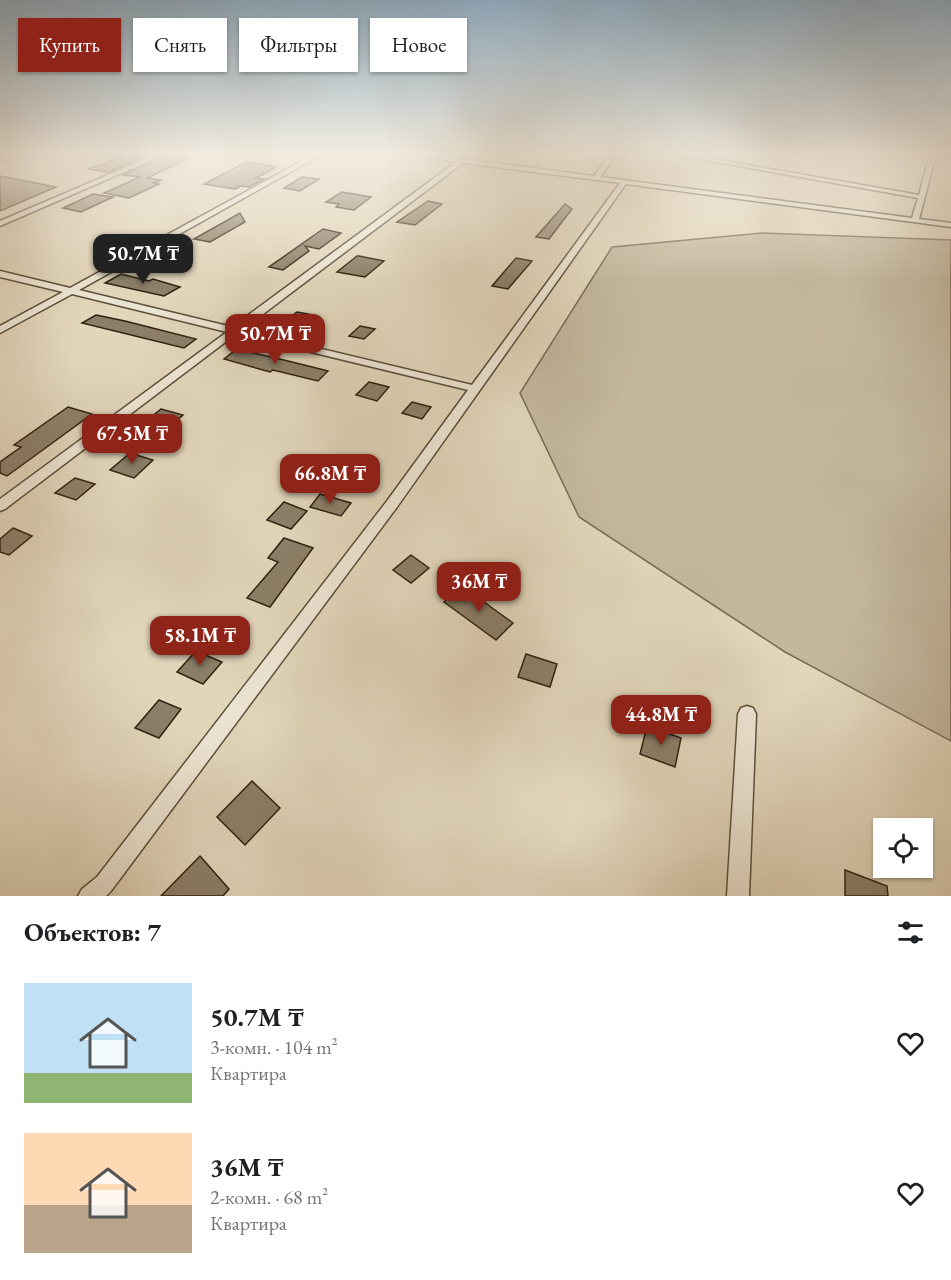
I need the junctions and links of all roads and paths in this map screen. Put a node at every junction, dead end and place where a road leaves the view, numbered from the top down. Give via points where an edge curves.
1 (63, 197) edge
2 (242, 197) edge
3 (413, 197) edge
4 (613, 197) edge
5 (735, 197) edge
6 (921, 197) edge
7 (915, 221) junction
8 (0, 224) edge
9 (951, 225) edge
10 (0, 274) edge
11 (70, 291) junction
12 (0, 330) edge
13 (234, 331) junction
14 (476, 389) junction
15 (0, 506) edge
16 (747, 714) dead end
17 (90, 896) edge
18 (738, 896) edge

1 - 8 street
2 - 11 street
3 - 13 street
4 - 14 street
5 - 7 street
6 - 7 street
7 - 9 street
10 - 11 street
11 - 12 street
11 - 13 street
13 - 14 street
13 - 15 street
14 - 17 street via 104,884
16 - 18 street

